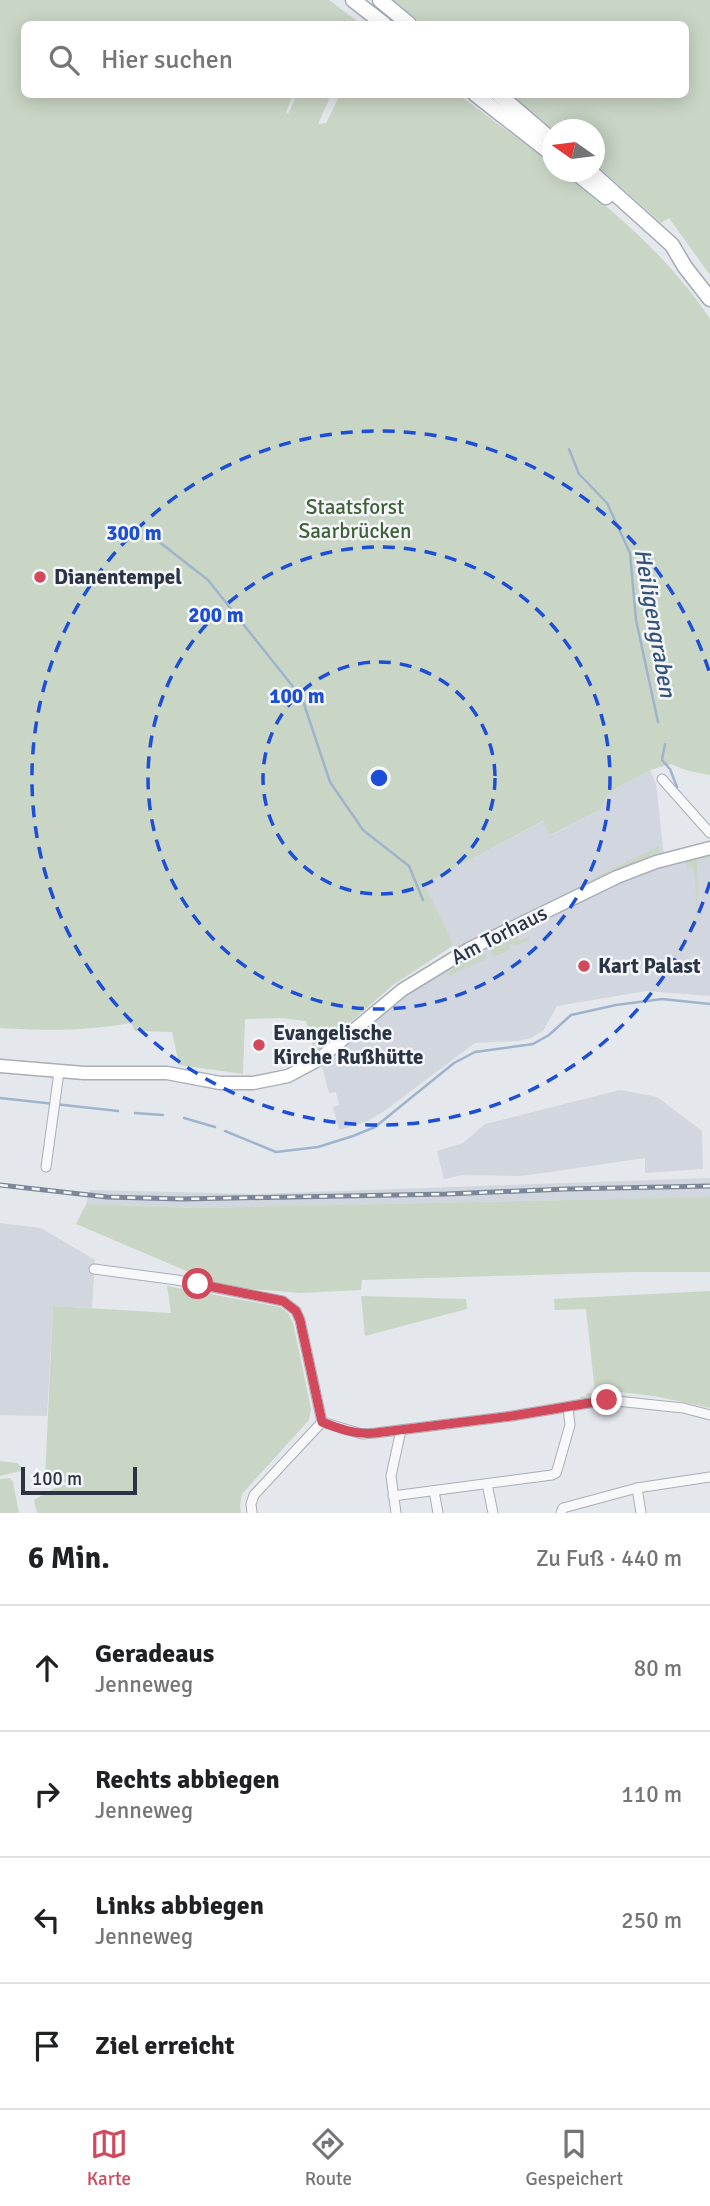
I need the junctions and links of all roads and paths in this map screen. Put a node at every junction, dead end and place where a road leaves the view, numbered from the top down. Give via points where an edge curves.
1 (354, 0) edge
2 (380, 0) edge
3 (380, 21) edge
4 (405, 21) edge
5 (480, 98) edge
6 (503, 98) edge
7 (542, 131) edge
8 (542, 146) edge
9 (587, 182) edge
10 (602, 182) edge
11 (685, 267) junction
12 (710, 299) edge
13 (662, 779) dead end
14 (710, 833) edge
15 (710, 848) edge
16 (0, 1066) edge
17 (59, 1072) junction
18 (46, 1167) dead end
19 (94, 1269) dead end
20 (568, 1408) junction
21 (710, 1415) edge
22 (322, 1422) junction
23 (401, 1430) junction
24 (710, 1477) edge
25 (487, 1484) junction
26 (637, 1488) junction
27 (434, 1491) junction
28 (393, 1496) junction
29 (561, 1512) edge
30 (252, 1513) edge
31 (396, 1513) edge
32 (438, 1513) edge
33 (493, 1513) edge
34 (641, 1513) edge

1 - 3 main road
2 - 4 main road
5 - 8 main road
6 - 7 main road
9 - 11 main road
10 - 11 main road via 672,245
11 - 12 main road
13 - 14 street
15 - 17 main road, Am Torhaus via 617,877 469,949 402,990 311,1065 288,1076 253,1083 158,1073
16 - 17 main road, Am Torhaus
17 - 18 street
19 - 22 street via 177,1280 290,1305 300,1320
20 - 21 street via 615,1400
20 - 23 street
20 - 25 street via 569,1430 556,1473
22 - 23 street via 362,1434
22 - 30 street via 254,1495
23 - 28 street via 392,1467
24 - 26 street
25 - 27 street
25 - 33 street
26 - 29 street
26 - 34 street
27 - 28 street
27 - 32 street
28 - 31 street

